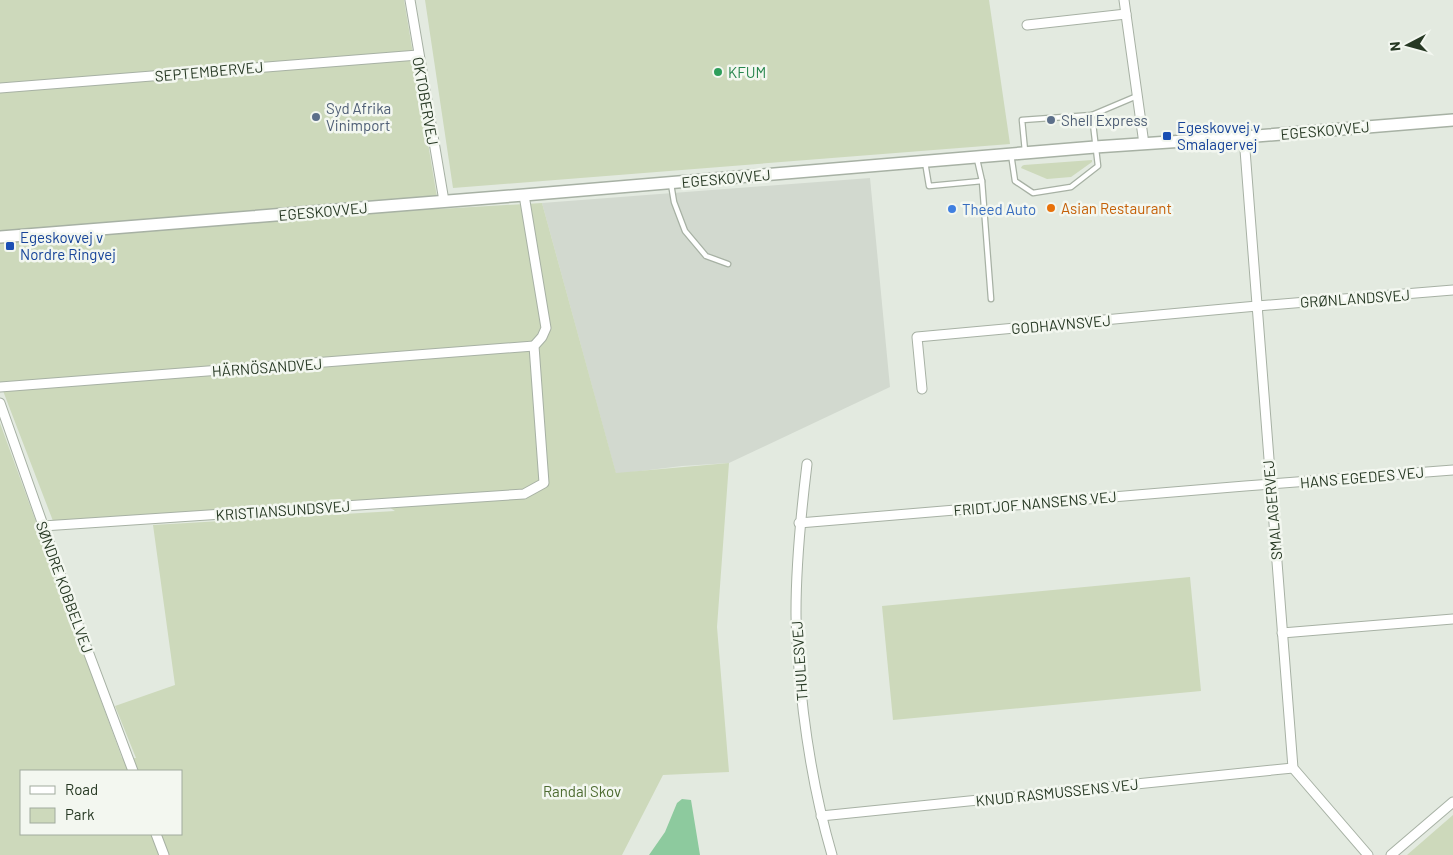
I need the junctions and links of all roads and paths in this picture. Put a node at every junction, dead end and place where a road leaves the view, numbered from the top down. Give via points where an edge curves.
1 (410, 0) edge
2 (1124, 0) edge
3 (1126, 14) junction
4 (1027, 25) dead end
5 (418, 54) junction
6 (0, 88) edge
7 (1138, 96) junction
8 (1092, 115) junction
9 (1453, 120) edge
10 (1244, 137) junction
11 (1144, 144) junction
12 (1095, 147) junction
13 (1025, 153) junction
14 (1010, 154) junction
15 (976, 157) junction
16 (925, 161) junction
17 (982, 181) junction
18 (671, 183) junction
19 (524, 195) junction
20 (444, 201) junction
21 (0, 237) edge
22 (728, 264) dead end
23 (1453, 290) edge
24 (991, 299) dead end
25 (1256, 306) junction
26 (534, 346) junction
27 (0, 387) edge
28 (922, 389) dead end
29 (0, 403) edge
30 (807, 464) dead end
31 (1453, 470) edge
32 (1271, 484) junction
33 (800, 523) junction
34 (43, 526) junction
35 (1453, 619) edge
36 (1282, 633) junction
37 (1293, 768) junction
38 (133, 770) edge
39 (1453, 802) edge
40 (821, 816) junction
41 (156, 835) edge
42 (164, 855) edge
43 (832, 855) edge
44 (1368, 855) edge
45 (1391, 855) edge

1 - 5 street, OKTOBERVEJ
2 - 3 street
3 - 4 street
3 - 7 street
5 - 6 street, SEPTEMBERVEJ
5 - 20 street, OKTOBERVEJ
7 - 8 lane
7 - 11 street
8 - 12 lane
8 - 13 lane via 1022,120
9 - 10 street, EGESKOVVEJ
10 - 11 street, EGESKOVVEJ
10 - 25 street, SMALAGERVEJ
11 - 12 street, EGESKOVVEJ
12 - 13 street, EGESKOVVEJ
12 - 14 lane via 1098,166 1071,187 1033,192 1014,181
13 - 14 street, EGESKOVVEJ
14 - 15 street, EGESKOVVEJ
15 - 16 street, EGESKOVVEJ
15 - 17 lane
16 - 17 lane via 929,186
16 - 18 street, EGESKOVVEJ
17 - 24 lane
18 - 19 street, EGESKOVVEJ
18 - 22 lane via 674,203 685,231 706,256
19 - 20 street, EGESKOVVEJ
19 - 26 street via 546,328
20 - 21 street, EGESKOVVEJ
23 - 25 street, GRØNLANDSVEJ
25 - 28 street, GODHAVNSVEJ via 917,337
25 - 32 street, SMALAGERVEJ
26 - 27 street, HÄRNÖSANDVEJ
26 - 34 street, KRISTIANSUNDSVEJ via 544,483 524,494
29 - 34 street, SØNDRE KOBBELVEJ
30 - 33 street, THULESVEJ
31 - 32 street, HANS EGEDES VEJ
32 - 33 street, FRIDTJOF NANSENS VEJ
32 - 36 street, SMALAGERVEJ
33 - 40 street, THULESVEJ via 796,613 801,692
34 - 38 street, SØNDRE KOBBELVEJ
35 - 36 street
36 - 37 street, SMALAGERVEJ
37 - 40 street, KNUD RASMUSSENS VEJ
37 - 44 street
39 - 45 street
40 - 43 street, THULESVEJ
41 - 42 street

